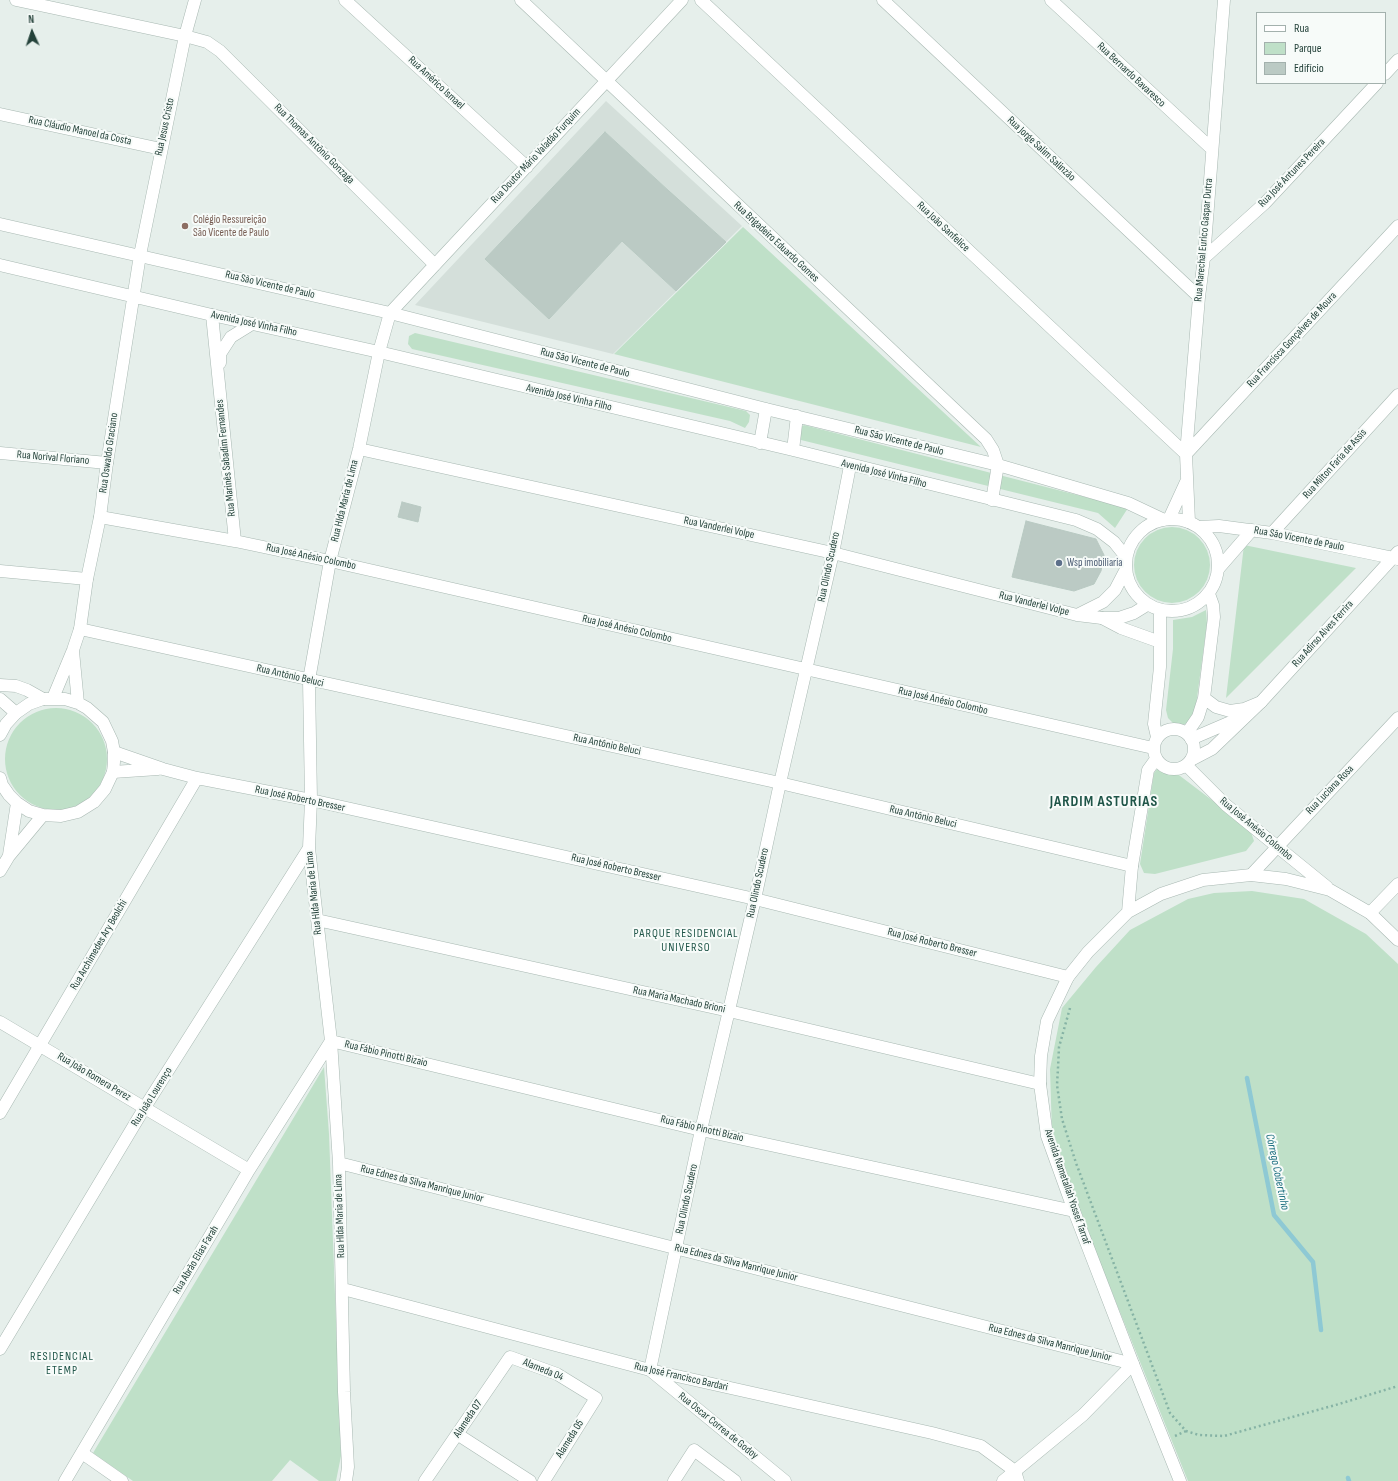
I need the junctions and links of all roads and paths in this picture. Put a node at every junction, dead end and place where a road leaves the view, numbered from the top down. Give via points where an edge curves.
1 (16, 0) edge
2 (345, 0) edge
3 (521, 0) edge
4 (682, 0) edge
5 (700, 0) edge
6 (883, 0) edge
7 (1051, 0) edge
8 (1224, 0) edge
9 (196, 1) edge
10 (185, 36) junction
11 (1398, 60) edge
12 (1386, 73) edge
13 (606, 82) junction
14 (1376, 84) edge
15 (0, 114) edge
16 (161, 149) junction
17 (1212, 150) junction
18 (527, 167) junction
19 (0, 224) edge
20 (1398, 226) edge
21 (140, 255) junction
22 (1204, 258) junction
23 (0, 265) edge
24 (435, 265) junction
25 (133, 296) junction
26 (1199, 297) junction
27 (390, 313) junction
28 (212, 315) junction
29 (252, 324) junction
30 (379, 352) junction
31 (218, 376) junction
32 (1398, 395) edge
33 (766, 409) junction
34 (797, 416) junction
35 (760, 443) junction
36 (359, 449) junction
37 (793, 450) junction
38 (0, 453) edge
39 (1186, 454) junction
40 (107, 463) junction
41 (998, 464) junction
42 (850, 466) junction
43 (1186, 481) junction
44 (992, 500) junction
45 (100, 517) junction
46 (1167, 519) junction
47 (1194, 524) junction
48 (1252, 530) junction
49 (1272, 533) junction
50 (235, 541) junction
51 (833, 553) junction
52 (1396, 556) edge
53 (1126, 557) junction
54 (330, 561) junction
55 (1219, 568) junction
56 (0, 571) edge
57 (1125, 571) junction
58 (87, 579) junction
59 (1209, 594) junction
60 (1147, 605) junction
61 (1160, 610) junction
62 (1077, 615) junction
63 (1102, 618) junction
64 (80, 629) junction
65 (1160, 642) junction
66 (73, 650) junction
67 (806, 670) junction
68 (310, 680) junction
69 (0, 686) edge
70 (0, 698) edge
71 (1204, 698) junction
72 (48, 699) junction
73 (1261, 702) junction
74 (78, 703) junction
75 (16, 712) junction
76 (1247, 715) junction
77 (1398, 718) edge
78 (0, 735) edge
79 (1189, 736) junction
80 (1156, 748) junction
81 (114, 752) junction
82 (1188, 762) junction
83 (163, 769) junction
84 (112, 772) junction
85 (197, 778) junction
86 (1, 783) edge
87 (780, 783) junction
88 (311, 800) junction
89 (17, 803) junction
90 (43, 815) junction
91 (1263, 836) junction
92 (1276, 846) junction
93 (309, 848) junction
94 (9, 856) junction
95 (1262, 862) junction
96 (1132, 866) junction
97 (0, 871) edge
98 (1251, 875) junction
99 (1398, 884) edge
100 (1330, 890) junction
101 (755, 899) junction
102 (1128, 912) junction
103 (1370, 913) junction
104 (317, 920) junction
105 (1398, 940) edge
106 (1068, 976) junction
107 (1071, 1003) dead end
108 (729, 1011) junction
109 (0, 1022) edge
110 (331, 1041) junction
111 (40, 1045) junction
112 (1040, 1084) junction
113 (145, 1107) junction
114 (0, 1113) edge
115 (701, 1130) junction
116 (339, 1163) junction
117 (249, 1170) junction
118 (1074, 1211) junction
119 (677, 1248) junction
120 (343, 1289) junction
121 (0, 1349) edge
122 (510, 1357) joint
123 (1132, 1364) junction
124 (650, 1370) junction
125 (1398, 1386) edge
126 (596, 1398) joint
127 (457, 1434) junction
128 (82, 1453) junction
129 (1017, 1476) edge
130 (65, 1481) edge
131 (122, 1481) edge
132 (346, 1481) edge
133 (425, 1481) edge
134 (530, 1481) edge
135 (544, 1481) edge
136 (674, 1481) edge
137 (735, 1481) edge
138 (785, 1481) edge
139 (1003, 1481) edge
140 (1180, 1481) edge

1 - 10 street, Rua Thomas Antônio Gonzaga
2 - 18 street, Rua Américo Ismael
3 - 13 street, Rua Brigadeiro Eduardo Gomes
4 - 13 street, Rua Doutor Mário Valadão Furquim
5 - 39 street, Rua João Sanfelice
6 - 26 street, Rua Jorge Salim Salinzão
7 - 17 street, Rua Bernardo Bavaresco
8 - 17 street, Rua Marechal Eurico Gaspar Dutra
9 - 10 street, Rua Jesus Cristo
10 - 16 street, Rua Jesus Cristo
10 - 24 street, Rua Thomas Antônio Gonzaga via 206,42 220,51
11 - 12 street
13 - 18 street, Rua Doutor Mário Valadão Furquim
13 - 41 street, Rua Brigadeiro Eduardo Gomes via 986,439
14 - 22 street, Rua José Antunes Pereira via 1264,203
15 - 16 street, Rua Cláudio Manoel da Costa
16 - 21 street, Rua Jesus Cristo
17 - 22 street, Rua Marechal Eurico Gaspar Dutra
18 - 24 street, Rua Doutor Mário Valadão Furquim
19 - 21 street, Rua São Vicente de Paulo
20 - 39 street, Rua Francisca Gonçalves de Moura
21 - 25 street, Rua Oswaldo Graciano
21 - 27 street, Rua São Vicente de Paulo
22 - 26 street, Rua Marechal Eurico Gaspar Dutra
23 - 25 street, Avenida José Vinha Filho
24 - 27 street, Rua Doutor Mário Valadão Furquim
25 - 28 street, Avenida José Vinha Filho
25 - 40 street, Rua Oswaldo Graciano
26 - 39 street, Rua Marechal Eurico Gaspar Dutra
27 - 30 street, Rua Hlda Maria de Lima
27 - 33 street, Rua São Vicente de Paulo
28 - 29 street, Avenida José Vinha Filho
28 - 31 street, Rua Marinês Sabadim Fernandes
29 - 30 street, Avenida José Vinha Filho
29 - 31 street, Rua Marinês Sabadim Fernandes via 231,336 220,354
30 - 35 street, Avenida José Vinha Filho
30 - 36 street, Rua Hlda Maria de Lima
31 - 50 street, Rua Marinês Sabadim Fernandes
32 - 49 street, Rua Milton Faria de Assis
33 - 34 street, Rua São Vicente de Paulo
33 - 35 street
34 - 37 street
34 - 41 street, Rua São Vicente de Paulo
35 - 37 street, Avenida José Vinha Filho
36 - 51 street, Rua Vanderlei Volpe
36 - 54 street, Rua Hlda Maria de Lima
37 - 42 street, Avenida José Vinha Filho
38 - 40 street, Rua Norival Floriano
39 - 43 street, Rua Marechal Eurico Gaspar Dutra
40 - 45 street, Rua Oswaldo Graciano
41 - 44 street
41 - 46 street, Rua São Vicente de Paulo via 1128,503
42 - 44 street, Avenida José Vinha Filho
42 - 51 street, Rua Olindo Scudero
43 - 46 street, Rua Marechal Eurico Gaspar Dutra
43 - 47 street, Rua Marechal Eurico Gaspar Dutra
44 - 53 street, Avenida José Vinha Filho via 1076,520 1097,528 1114,542
45 - 50 street, Rua José Anésio Colombo
45 - 58 street, Rua Oswaldo Graciano
46 - 47 street
46 - 53 street via 1146,526 1133,540
47 - 48 street, Rua São Vicente de Paulo
47 - 55 street via 1208,535 1214,545
48 - 49 street, Rua São Vicente de Paulo
48 - 55 street
49 - 52 street, Rua São Vicente de Paulo
50 - 54 street, Rua José Anésio Colombo
51 - 62 street, Rua Vanderlei Volpe
51 - 67 street, Rua Olindo Scudero
52 - 73 street, Rua Adirso Alves Ferrira
53 - 57 street
54 - 67 street, Rua José Anésio Colombo
54 - 68 street, Rua Hlda Maria de Lima
55 - 59 street via 1216,582
56 - 58 street
57 - 60 street via 1129,584
57 - 62 street, Rua Vanderlei Volpe via 1115,590 1103,602
58 - 64 street, Rua Oswaldo Graciano
59 - 61 street via 1199,604 1187,610
59 - 71 street via 1214,617
60 - 61 street
60 - 63 street, Rua Vanderlei Volpe via 1119,618
61 - 65 street
62 - 63 street, Rua Vanderlei Volpe
63 - 65 street
64 - 66 street, Rua Oswaldo Graciano
64 - 68 street, Rua Antônio Beluci
65 - 80 street via 1154,724
66 - 72 street, Rua Oswaldo Graciano
66 - 74 street, Rua Oswaldo Graciano
67 - 80 street, Rua José Anésio Colombo
67 - 87 street, Rua Olindo Scudero
68 - 87 street, Rua Antônio Beluci
68 - 88 street, Rua Hlda Maria de Lima
69 - 72 street via 16,686
70 - 75 street
71 - 73 street via 1216,707 1230,711
71 - 79 street
72 - 74 street via 65,699
72 - 75 street via 29,704
73 - 76 street, Rua Adirso Alves Ferrira
74 - 81 street via 103,722
75 - 78 street
76 - 79 street, Rua Adirso Alves Ferrira
76 - 82 street, Rua Adirso Alves Ferrira via 1212,749
77 - 92 street, Rua Luciana Rosa
79 - 80 street via 1175,729 1162,732
79 - 82 street via 1194,753
80 - 82 street via 1162,766 1178,769
80 - 96 street via 1148,770
81 - 83 street, Rua José Roberto Bresser
81 - 84 street
82 - 91 street, Rua José Anésio Colombo via 1226,805
83 - 84 street, Rua José Roberto Bresser
83 - 85 street, Rua José Roberto Bresser
84 - 90 street via 105,789 94,802 78,812 61,816
85 - 88 street, Rua José Roberto Bresser
85 - 111 street, Rua Archimedes Ary Beolchi
86 - 89 street
87 - 96 street, Rua Antônio Beluci
87 - 101 street, Rua Olindo Scudero
88 - 93 street, Rua Hlda Maria de Lima
88 - 101 street, Rua José Roberto Bresser
89 - 90 street via 29,811
89 - 94 street
90 - 94 street
91 - 92 street, Rua José Anésio Colombo
91 - 95 street via 1266,845
92 - 95 street, Rua Luciana Rosa
92 - 100 street, Rua José Anésio Colombo
93 - 104 street, Rua Hlda Maria de Lima
93 - 113 street, Rua João Lourenço
94 - 97 street
95 - 98 street, Rua Luciana Rosa
96 - 102 street
98 - 100 street, Avenida Nametallah Yossef Tarraf via 1286,879
98 - 102 street, Avenida Nametallah Yossef Tarraf via 1203,880 1161,894
99 - 103 street
100 - 103 street, Avenida Nametallah Yossef Tarraf
101 - 106 street, Rua José Roberto Bresser
101 - 108 street, Rua Olindo Scudero
102 - 106 street, Avenida Nametallah Yossef Tarraf
103 - 105 street, Avenida Nametallah Yossef Tarraf
104 - 108 street, Rua Maria Machado Brioni
104 - 110 street, Rua Hlda Maria de Lima
106 - 112 street, Avenida Nametallah Yossef Tarraf via 1047,1020 1041,1056
107 - 125 path via 1059,1047 1057,1085 1062,1119 1076,1163 1170,1413 1186,1431 1198,1435 1224,1436
108 - 112 street, Rua Maria Machado Brioni
108 - 115 street, Rua Olindo Scudero
109 - 111 street, Rua João Romera Perez
110 - 115 street, Rua Fábio Pinotti Bizaio
110 - 116 street, Rua Hlda Maria de Lima
110 - 117 street, Rua Abrão Elias Farah
111 - 113 street, Rua João Romera Perez
111 - 114 street, Rua Archimedes Ary Beolchi
112 - 118 street, Avenida Nametallah Yossef Tarraf via 1047,1136
113 - 117 street, Rua João Romera Perez
113 - 121 street, Rua João Lourenço
115 - 118 street, Rua Fábio Pinotti Bizaio
115 - 119 street, Rua Olindo Scudero
116 - 119 street, Rua Ednes da Silva Manrique Junior
116 - 120 street, Rua Hlda Maria de Lima
117 - 128 street, Rua Abrão Elias Farah
118 - 123 street, Avenida Nametallah Yossef Tarraf
119 - 123 street, Rua Ednes da Silva Manrique Junior
119 - 124 street, Rua Olindo Scudero
120 - 124 street, Rua José Francisco Bardari
120 - 132 street, Rua Hlda Maria de Lima via 348,1466
122 - 126 street, Alameda 04 via 557,1374
122 - 127 street, Alameda 07
123 - 129 street via 1083,1415
123 - 140 street, Avenida Nametallah Yossef Tarraf
124 - 129 street, Rua José Francisco Bardari via 981,1446
124 - 138 street, Rua Oscar Correa de Godoy
126 - 135 street, Alameda 05
127 - 133 street, Alameda 07
127 - 134 street
128 - 130 street, Rua Abrão Elias Farah
128 - 131 street
129 - 139 street
136 - 137 street via 694,1450

